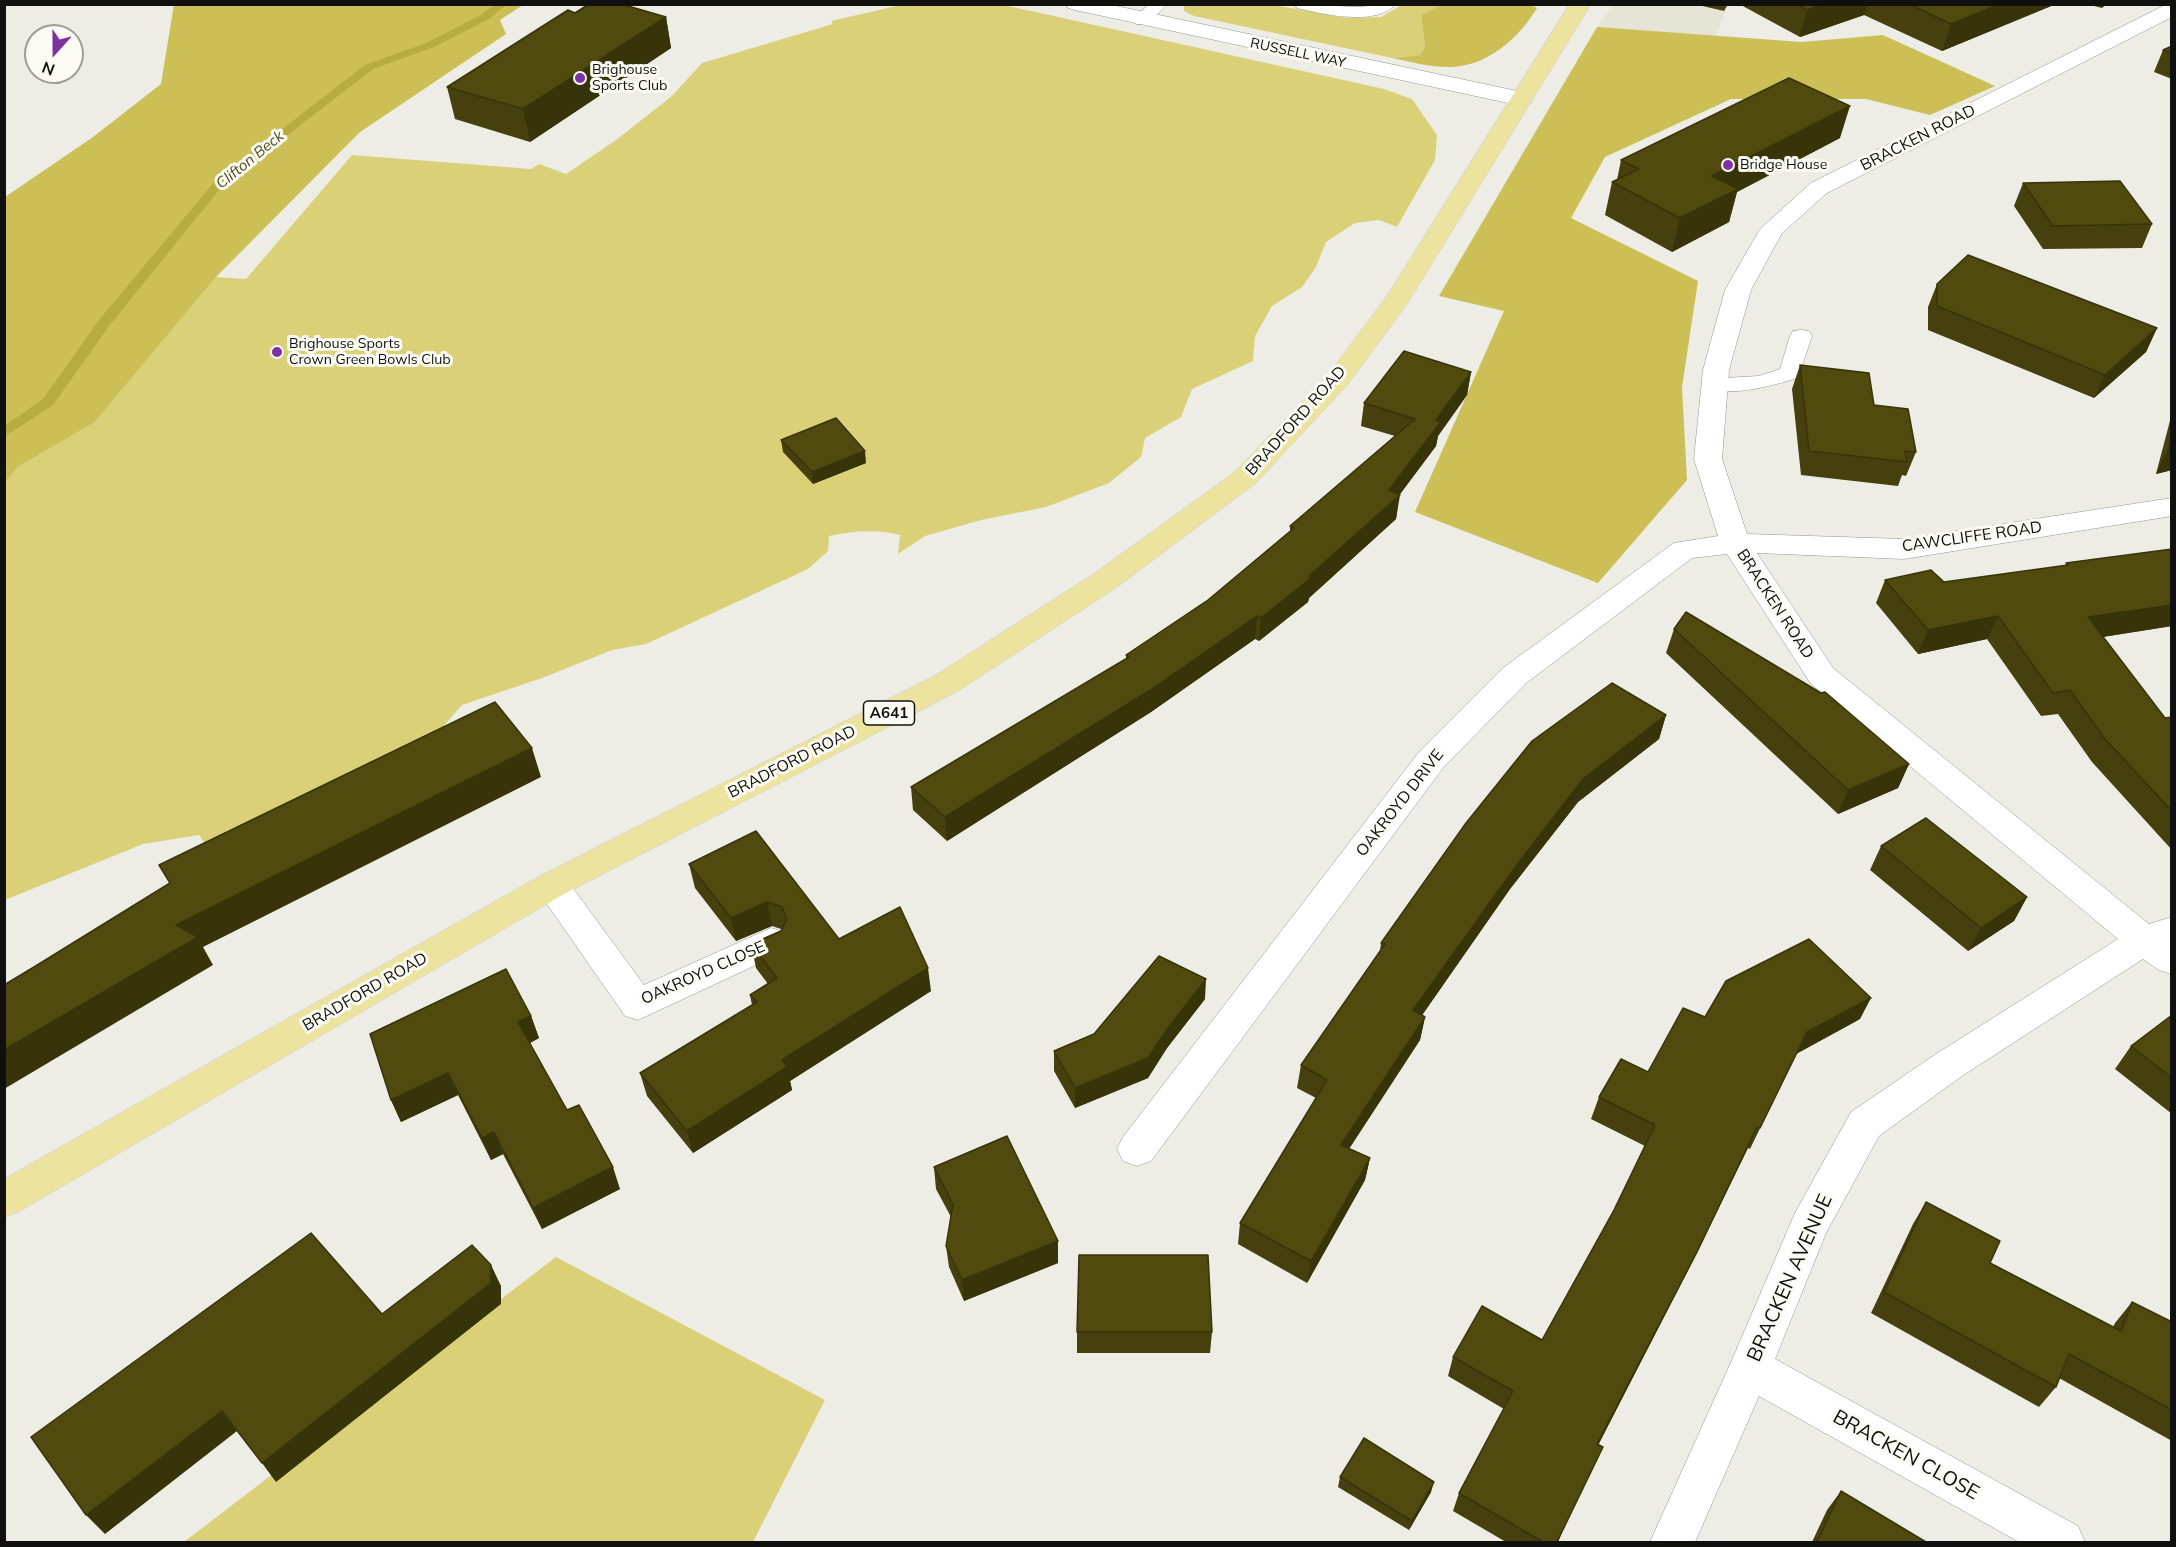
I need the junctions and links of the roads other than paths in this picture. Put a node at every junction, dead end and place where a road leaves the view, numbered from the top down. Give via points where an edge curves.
1 (1075, 4) edge
2 (1159, 4) edge
3 (1303, 4) edge
4 (1388, 4) edge
5 (1581, 4) edge
6 (2172, 9) edge
7 (1142, 20) junction
8 (1522, 99) junction
9 (1801, 336) dead end
10 (1715, 384) junction
11 (2172, 507) edge
12 (1735, 543) junction
13 (552, 885) junction
14 (771, 942) edge
15 (2162, 944) edge
16 (1137, 1149) dead end
17 (4, 1200) edge
18 (1750, 1368) junction
19 (1672, 1542) edge
20 (2062, 1542) edge

1 - 7 street, RUSSELL WAY
2 - 7 lane
3 - 4 lane via 1337,12 1367,11
5 - 8 main road, BRADFORD ROAD / A641
6 - 10 street, BRACKEN ROAD via 1820,188 1772,228 1738,290
7 - 8 street, RUSSELL WAY
8 - 13 main road, BRADFORD ROAD / A641 via 1398,299 1339,378 1246,477 1106,580 947,683
9 - 10 lane via 1790,373 1761,382
10 - 12 street, BRACKEN ROAD via 1708,459
11 - 12 street, CAWCLIFFE ROAD via 1904,549
12 - 15 street, BRACKEN ROAD via 1822,676
12 - 16 street, OAKROYD DRIVE via 1684,550 1514,676 1440,751
13 - 14 street, OAKROYD CLOSE via 638,1005
13 - 17 main road, BRADFORD ROAD / A641
15 - 18 street, BRACKEN AVENUE via 1949,1065 1865,1124 1809,1226
18 - 19 street, BRACKEN AVENUE
18 - 20 street, BRACKEN CLOSE

